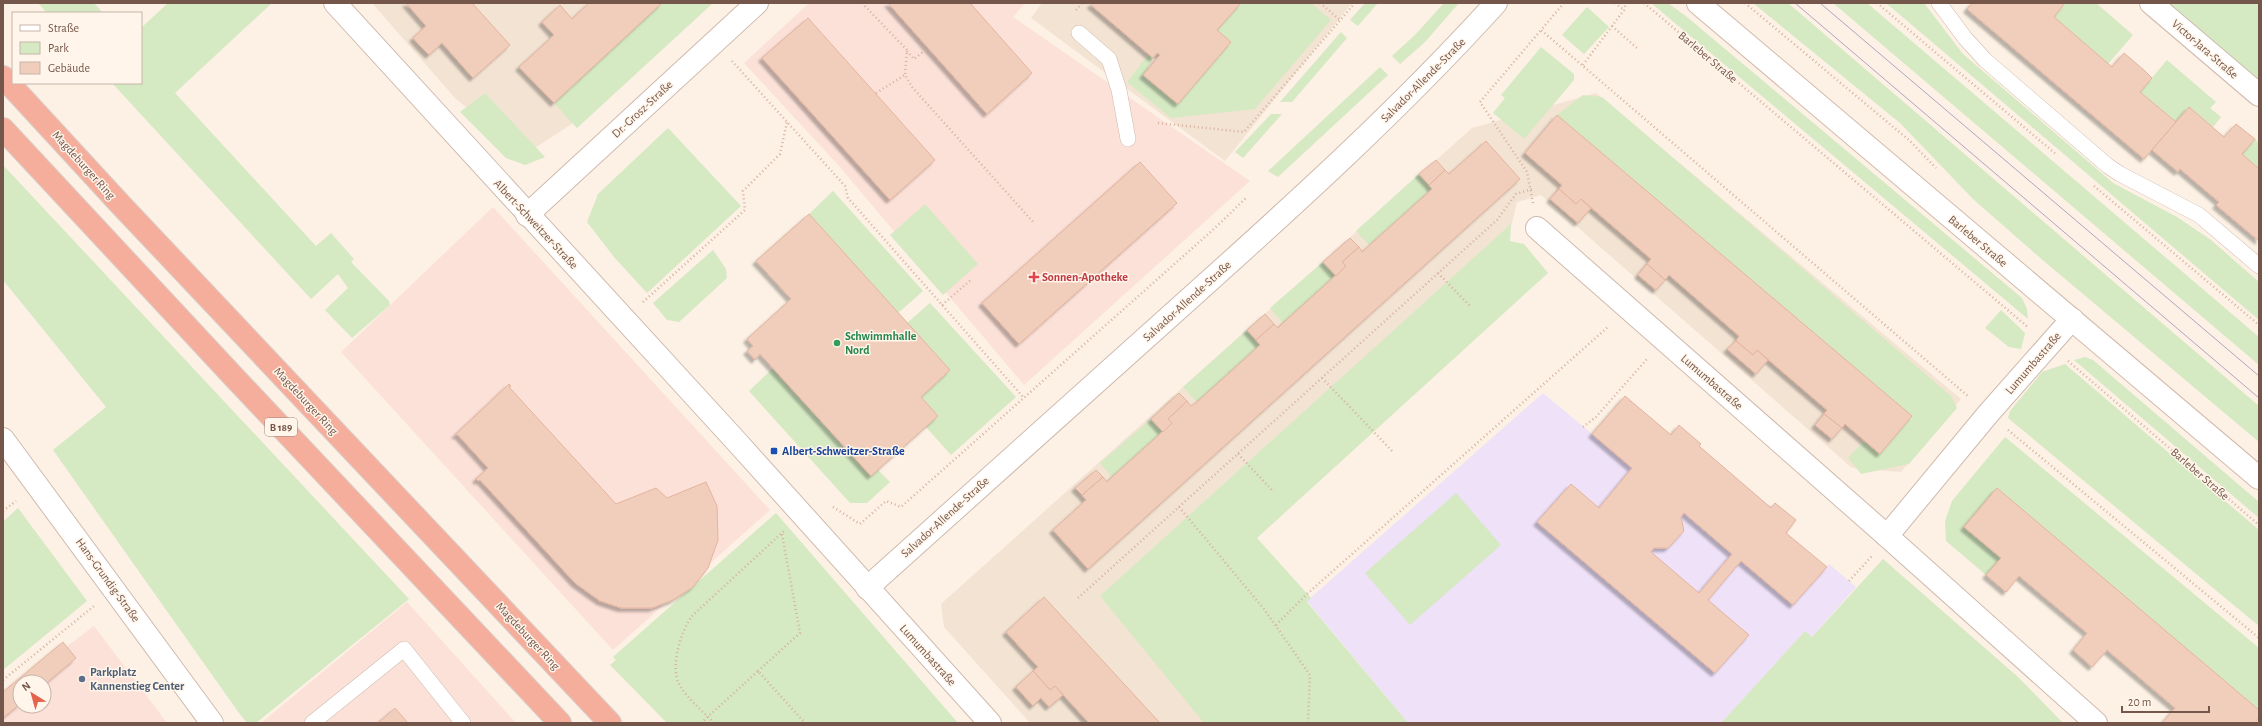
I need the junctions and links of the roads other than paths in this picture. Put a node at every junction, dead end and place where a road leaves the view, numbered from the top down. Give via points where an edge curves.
1 (335, 3) edge
2 (757, 3) edge
3 (1496, 3) edge
4 (1698, 3) edge
5 (1939, 3) edge
6 (2151, 3) edge
7 (1079, 32) dead end
8 (3, 77) edge
9 (2259, 95) edge
10 (3, 130) edge
11 (1128, 139) dead end
12 (527, 215) junction
13 (1537, 228) road end
14 (2259, 266) edge
15 (2072, 320) junction
16 (3, 439) edge
17 (2259, 478) edge
18 (1887, 536) junction
19 (866, 588) junction
20 (212, 723) edge
21 (312, 723) edge
22 (463, 723) edge
23 (560, 723) edge
24 (610, 723) edge
25 (990, 723) edge
26 (2096, 723) edge

1 - 12 street, Albert-Schweitzer-Straße
2 - 12 street, Dr.-Grosz-Straße
3 - 19 street, Salvador-Allende-Straße via 1443,62 1384,120 1244,250
4 - 15 street, Barleber Straße
5 - 14 lane via 1964,38 1984,60 2108,166 2199,215
6 - 9 street, Victor-Jara-Straße
7 - 11 lane via 1109,59 1119,90
8 - 24 highway, Magdeburger Ring via 130,216
10 - 23 highway, B 189
12 - 19 street, Albert-Schweitzer-Straße
13 - 18 street, Lumumbastraße
15 - 17 street, Barleber Straße
15 - 18 street, Lumumbastraße via 1988,414
16 - 20 street, Hans-Grundig-Straße
18 - 26 street, Lumumbastraße
19 - 25 street, Lumumbastraße
21 - 22 lane via 404,649

